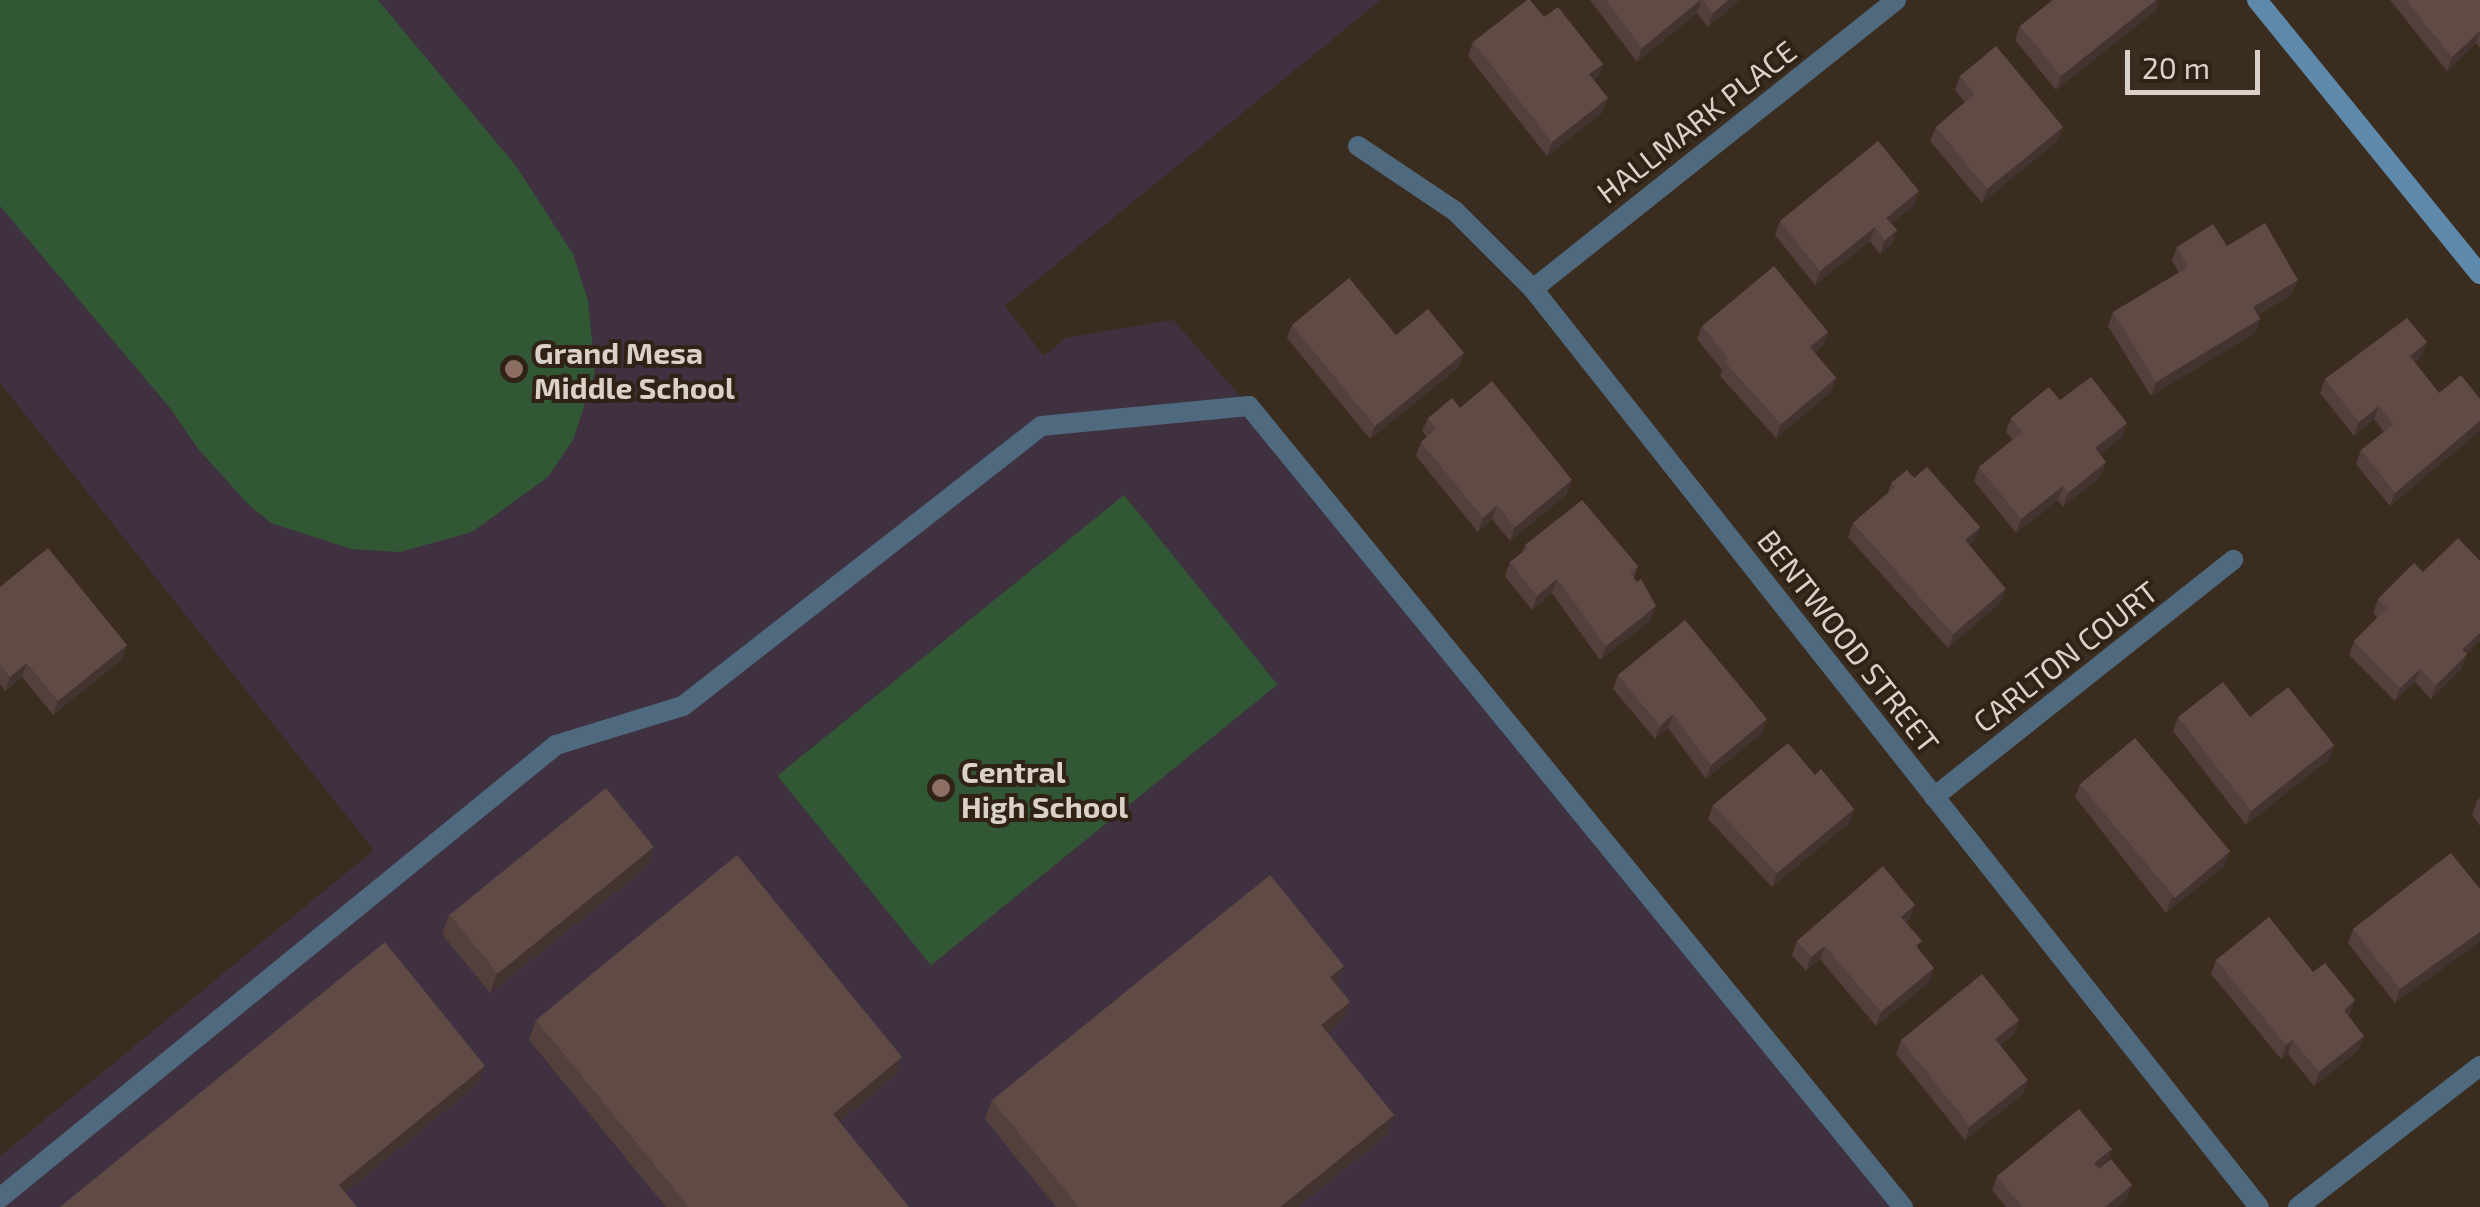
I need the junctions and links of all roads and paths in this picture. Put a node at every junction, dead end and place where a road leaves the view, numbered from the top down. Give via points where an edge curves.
1 (1896, 0) edge
2 (2258, 0) edge
3 (1358, 146) dead end
4 (2480, 274) edge
5 (1532, 288) junction
6 (2232, 560) dead end
7 (1934, 797) junction
8 (2480, 1066) edge
9 (0, 1198) edge
10 (1902, 1207) edge
11 (2260, 1207) edge
12 (2298, 1207) edge

1 - 5 street, HALLMARK PLACE
2 - 4 street
3 - 5 street, BENTWOOD STREET via 1456,211
5 - 7 street, BENTWOOD STREET
6 - 7 street, CARLTON COURT
7 - 11 street, BENTWOOD STREET
8 - 12 street
9 - 10 street via 556,745 683,706 1042,426 1249,406

